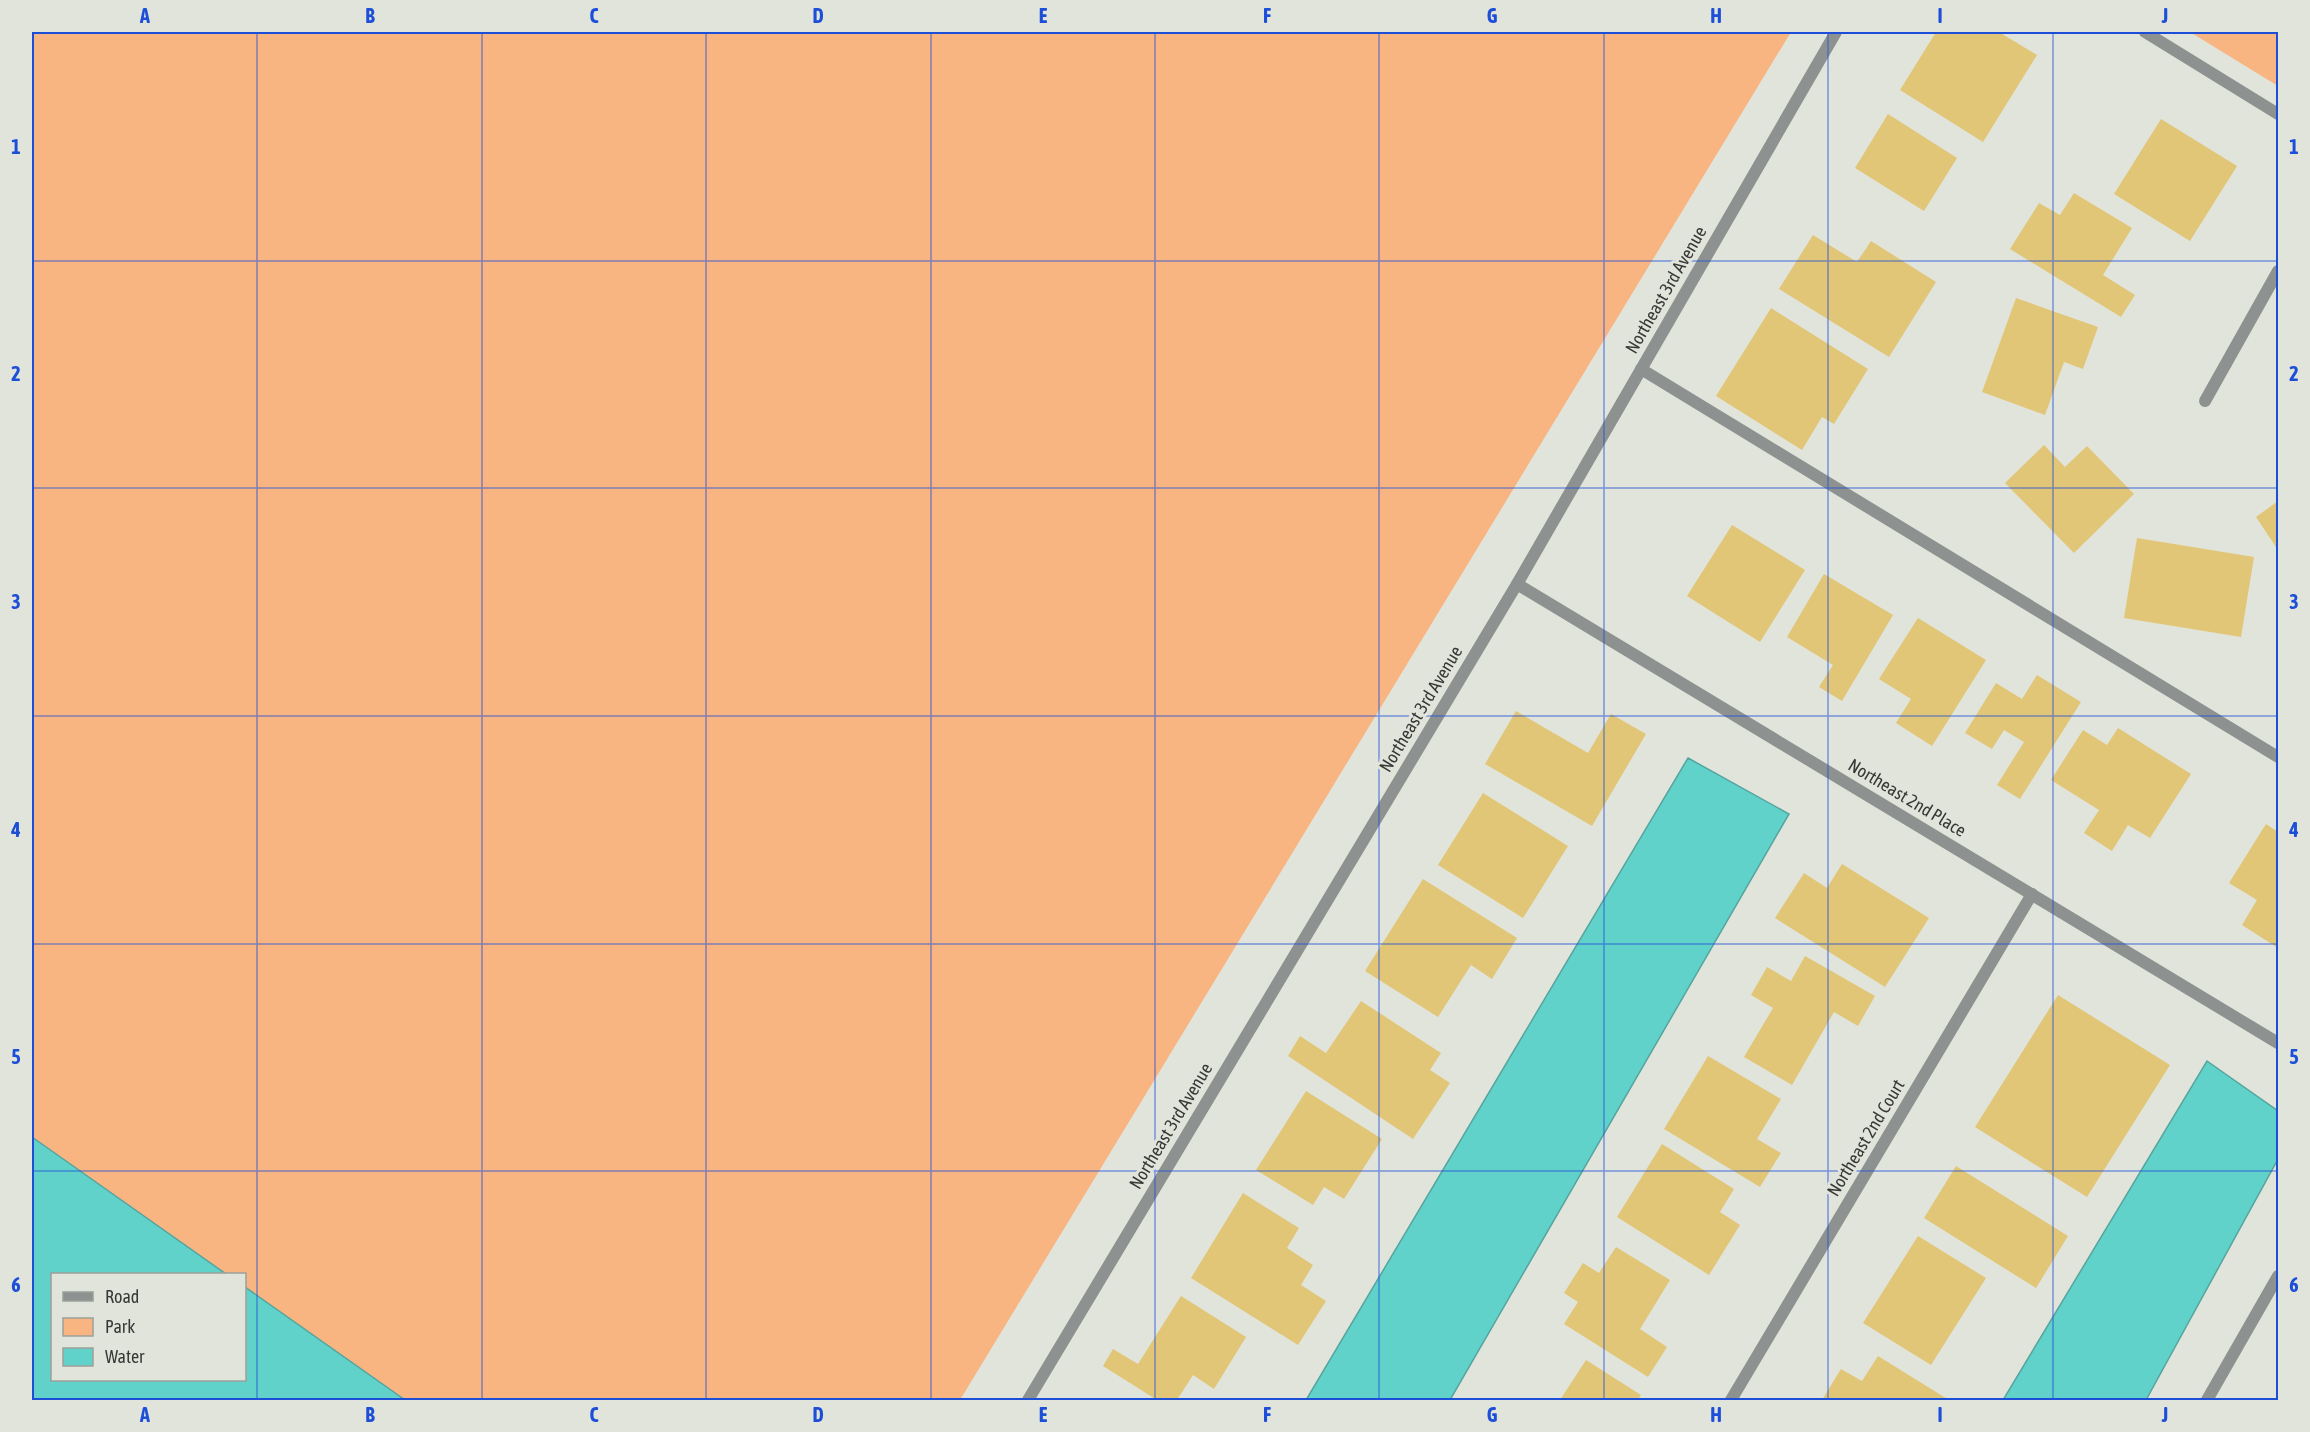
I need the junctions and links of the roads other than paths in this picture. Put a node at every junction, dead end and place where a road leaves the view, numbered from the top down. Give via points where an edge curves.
1 (1836, 32) edge
2 (2145, 32) edge
3 (2278, 114) edge
4 (2278, 271) edge
5 (1641, 369) junction
6 (2205, 401) dead end
7 (1517, 584) junction
8 (2278, 757) edge
9 (2032, 894) junction
10 (2278, 1043) edge
11 (2278, 1276) edge
12 (1028, 1401) edge
13 (1731, 1401) edge
14 (2207, 1401) edge

1 - 5 street, Northeast 3rd Avenue
2 - 3 street
4 - 6 street
5 - 7 street, Northeast 3rd Avenue
5 - 8 street
7 - 9 street, Northeast 2nd Place
7 - 12 street, Northeast 3rd Avenue
9 - 10 street, Northeast 2nd Place
9 - 13 street, Northeast 2nd Court
11 - 14 street

